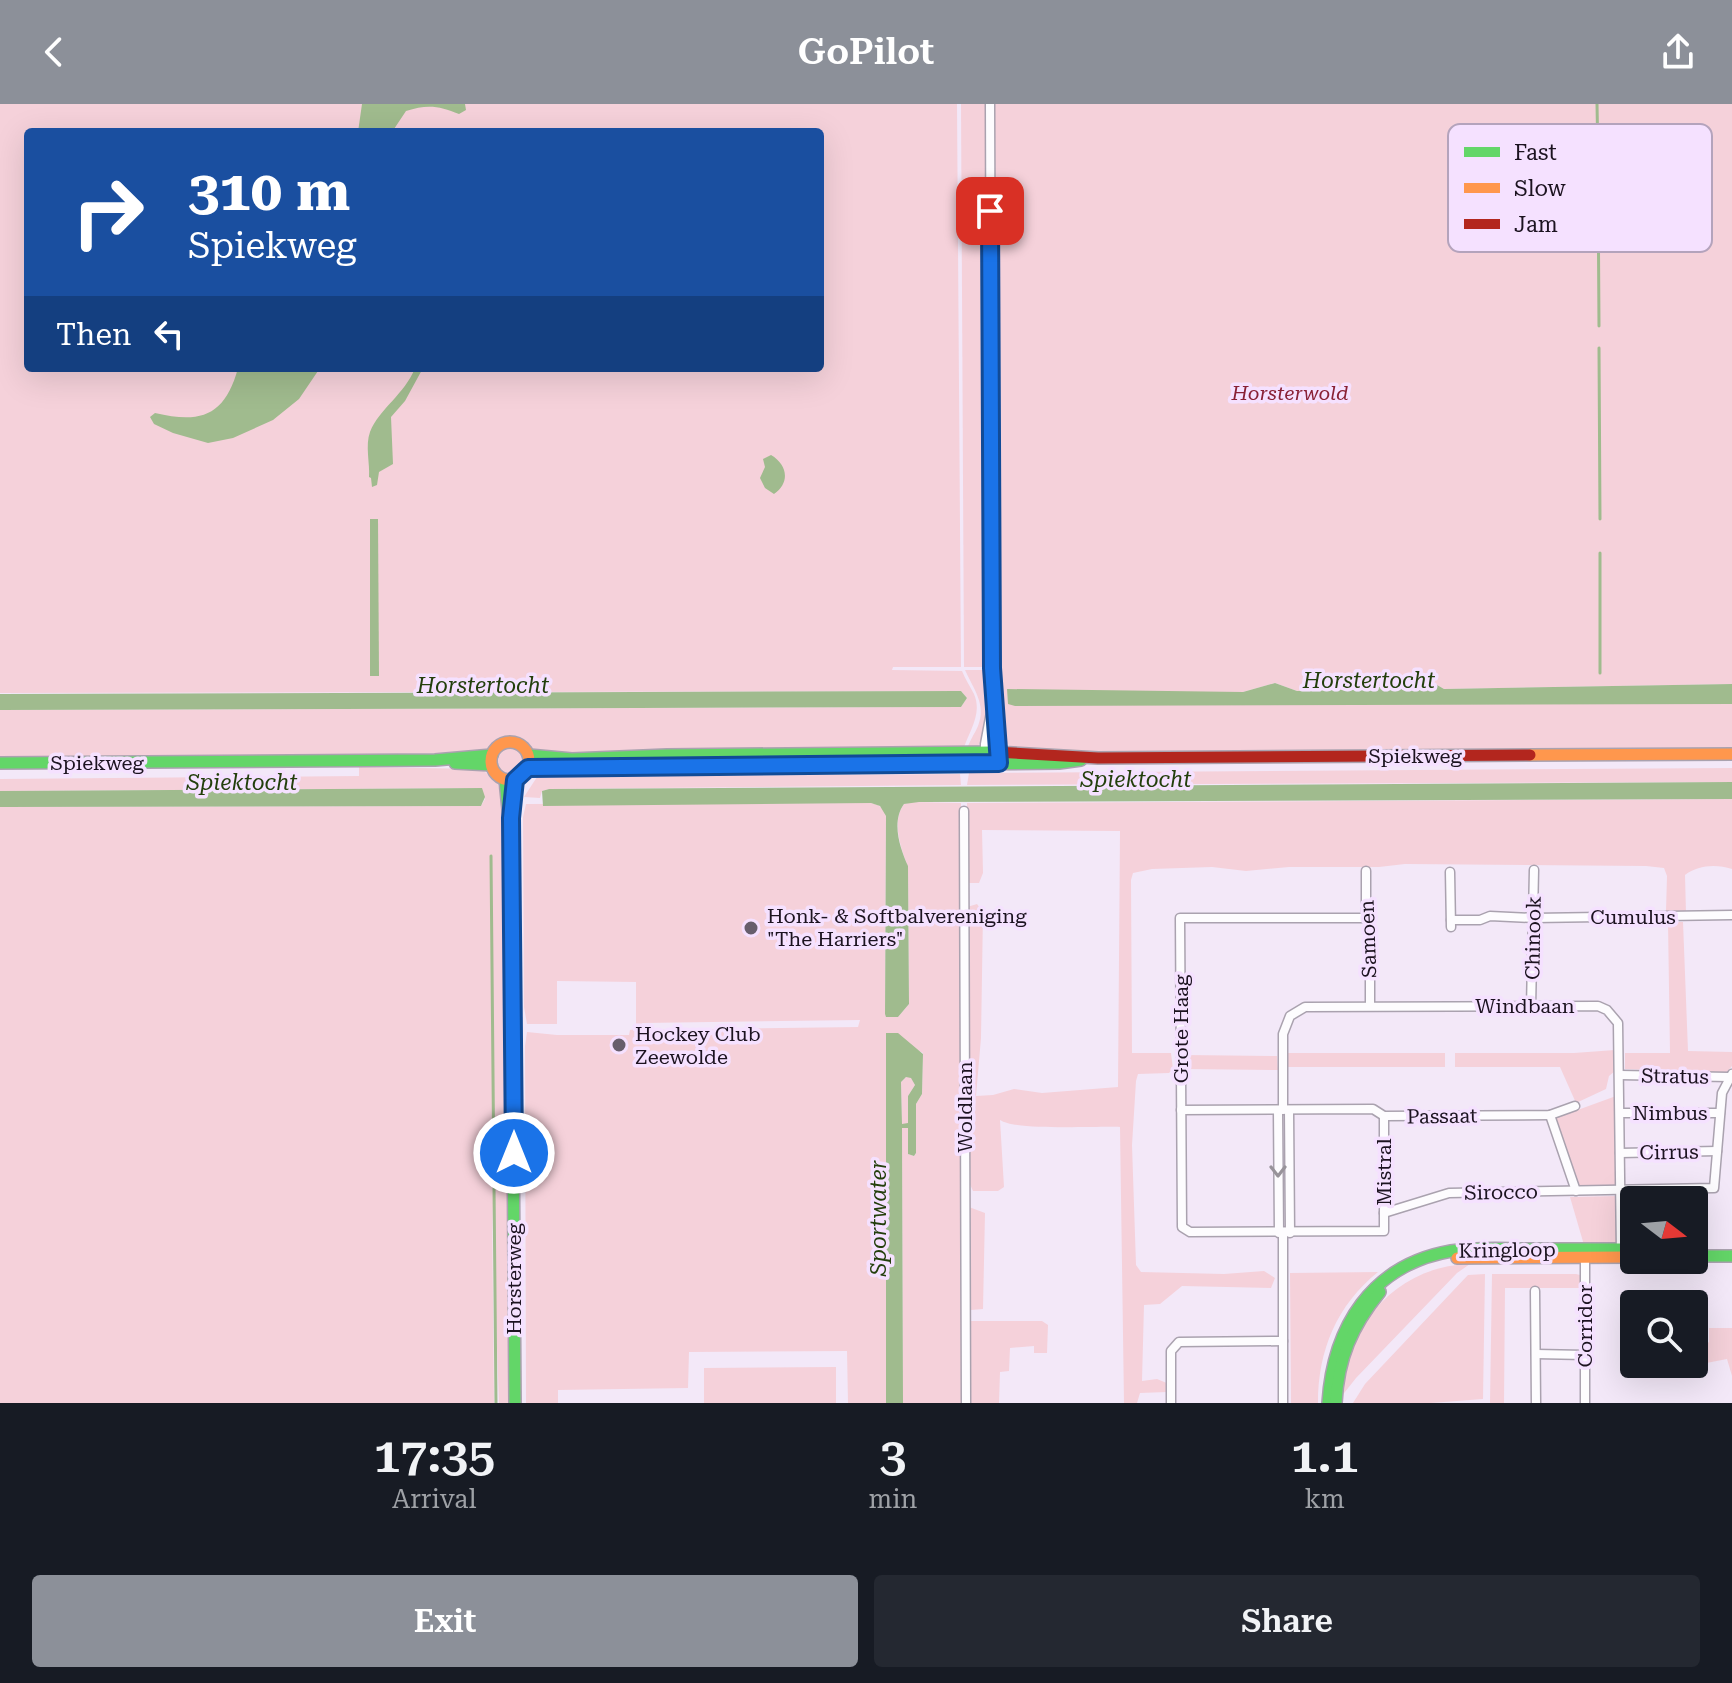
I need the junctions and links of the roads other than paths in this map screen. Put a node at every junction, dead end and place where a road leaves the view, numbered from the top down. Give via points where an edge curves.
1 (990, 104) edge
2 (993, 703) junction
3 (1732, 754) edge
4 (529, 755) junction
5 (985, 758) junction
6 (999, 758) junction
7 (491, 760) junction
8 (0, 763) edge
9 (528, 768) junction
10 (510, 780) junction
11 (964, 811) dead end
12 (1534, 870) dead end
13 (1366, 871) dead end
14 (1450, 872) dead end
15 (1732, 915) edge
16 (1366, 918) junction
17 (1534, 918) junction
18 (1370, 1006) junction
19 (1531, 1007) junction
20 (1620, 1075) junction
21 (1730, 1076) edge
22 (1575, 1106) dead end
23 (1181, 1110) junction
24 (1283, 1110) junction
25 (1620, 1113) junction
26 (1720, 1113) junction
27 (1550, 1115) junction
28 (1384, 1116) junction
29 (1717, 1151) junction
30 (1620, 1153) junction
31 (1621, 1186) edge
32 (1708, 1188) edge
33 (1620, 1190) edge
34 (1576, 1191) junction
35 (1384, 1213) junction
36 (1284, 1233) junction
37 (1708, 1248) edge
38 (1732, 1248) edge
39 (1584, 1253) junction
40 (1620, 1253) edge
41 (1708, 1256) edge
42 (1732, 1256) edge
43 (1535, 1291) dead end
44 (1283, 1341) junction
45 (1536, 1354) junction
46 (1585, 1355) junction
47 (515, 1403) edge
48 (966, 1403) edge
49 (1171, 1403) edge
50 (1283, 1403) edge
51 (1328, 1403) edge
52 (1336, 1403) edge
53 (1536, 1403) edge
54 (1585, 1403) edge

1 - 2 street
2 - 5 street
2 - 6 street
3 - 6 main road, Spiekweg
4 - 5 main road, Spiekweg
4 - 7 main road via 510,741 502,743
4 - 9 main road
5 - 6 main road, Spiekweg
5 - 9 main road, Spiekweg
7 - 8 main road, Spiekweg
7 - 10 main road via 499,777
9 - 10 main road
10 - 47 main road, Horsterweg
11 - 48 street, Woldlaan
12 - 17 street, Chinook
13 - 16 street, Samoen
14 - 17 street, Cumulus via 1451,924 1490,916
15 - 17 street, Cumulus
16 - 18 street, Samoen
16 - 23 street, Grote Haag via 1180,918
17 - 19 street, Chinook
18 - 19 street, Windbaan
18 - 24 street, Windbaan via 1305,1007 1290,1016 1283,1034
19 - 20 street, Windbaan via 1607,1010 1618,1023
20 - 21 street, Stratus
20 - 25 street, Windbaan
21 - 26 street
22 - 27 street, Passaat
23 - 24 street, Passaat
23 - 36 street, Grote Haag via 1182,1227 1190,1232
24 - 28 street, Passaat via 1373,1109
24 - 36 street, Windbaan
25 - 26 street, Nimbus
25 - 30 street, Windbaan
26 - 29 street
27 - 28 street, Passaat
27 - 34 street
28 - 35 street, Mistral
29 - 30 street, Cirrus
29 - 32 street via 1714,1188
30 - 31 street, Windbaan
33 - 34 street, Sirocco
34 - 35 street, Sirocco via 1449,1193
35 - 36 street, Mistral via 1384,1231
36 - 44 street, Windbaan
37 - 38 main road
39 - 40 main road, Kringloop
39 - 46 street, Corridor
39 - 51 main road, Kringloop via 1452,1251 1396,1271 1356,1307 1341,1332 1332,1358
39 - 52 main road, Kringloop via 1453,1258 1400,1277 1361,1313 1349,1335 1339,1361
41 - 42 main road
43 - 45 street
44 - 49 street via 1179,1342 1171,1351
44 - 50 street, Windbaan
45 - 46 street
45 - 53 street
46 - 54 street, Corridor

